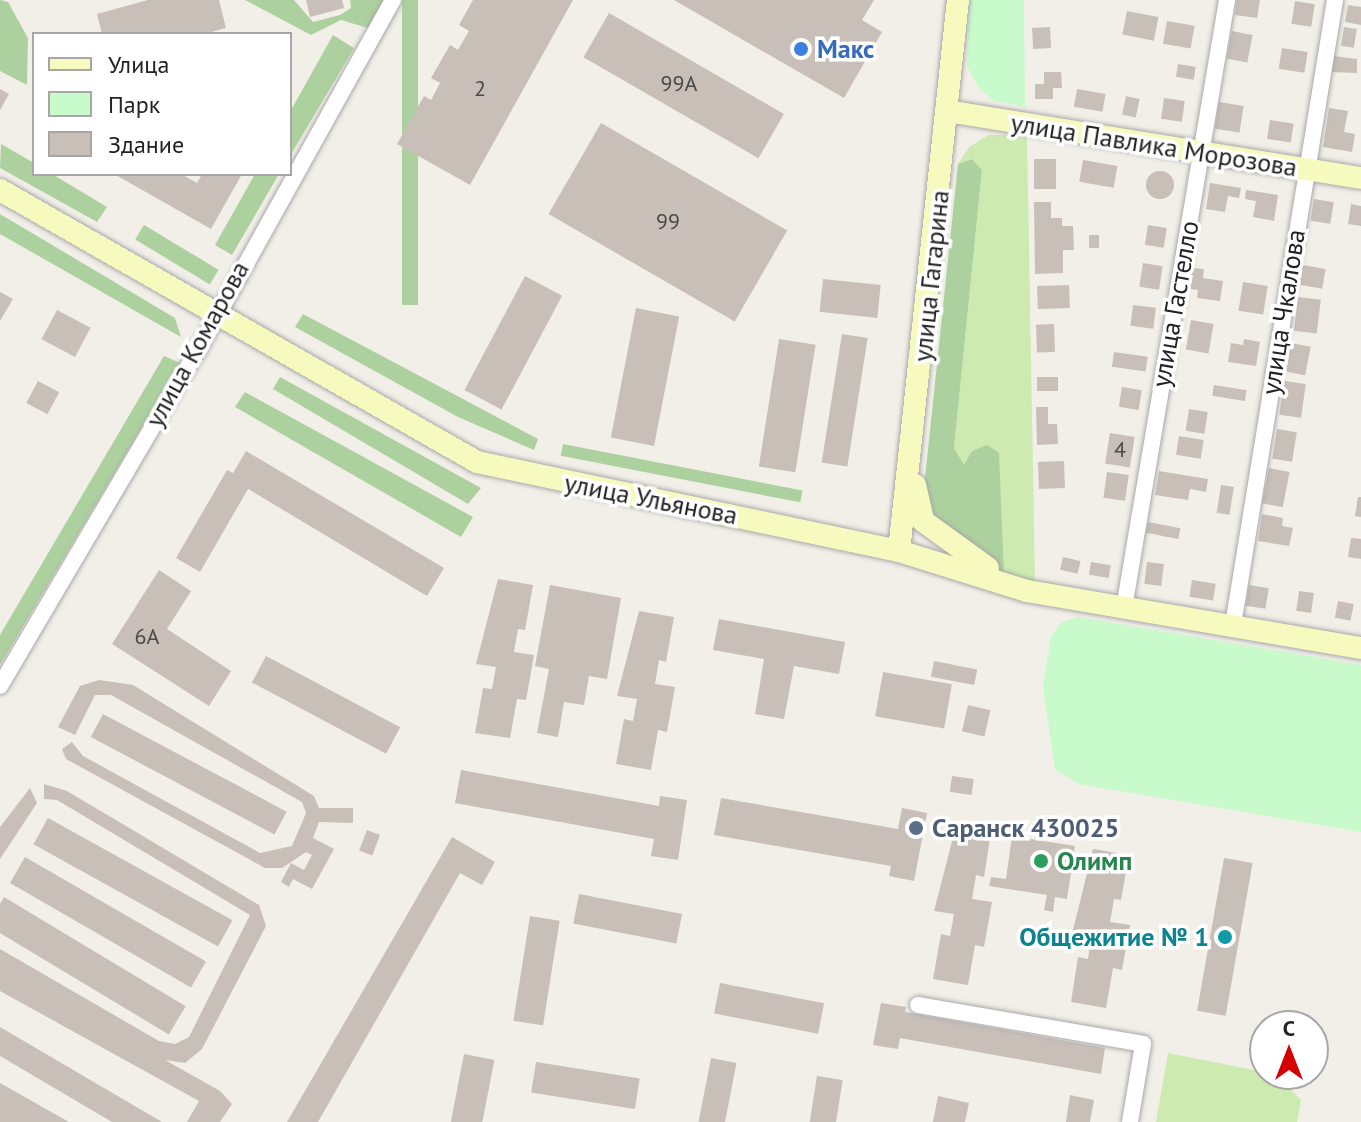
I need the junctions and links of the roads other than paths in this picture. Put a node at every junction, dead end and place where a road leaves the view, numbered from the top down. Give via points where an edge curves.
1 (393, 0) edge
2 (958, 0) edge
3 (1227, 0) edge
4 (1335, 0) edge
5 (947, 111) junction
6 (1201, 152) junction
7 (1306, 169) junction
8 (1361, 178) edge
9 (0, 190) edge
10 (216, 314) junction
11 (914, 447) junction
12 (899, 551) junction
13 (1027, 591) junction
14 (1124, 608) junction
15 (1233, 625) junction
16 (1361, 648) edge
17 (0, 686) edge
18 (918, 1005) dead end
19 (1130, 1122) edge

1 - 10 street, улица Комарова
2 - 5 main road, улица Гагарина
3 - 6 street, улица Гастелло
4 - 7 street, улица Чкалова
5 - 6 main road, улица Павлика Морозова
5 - 11 main road, улица Гагарина
6 - 7 main road, улица Павлика Морозова
6 - 14 street, улица Гастелло
7 - 8 main road, улица Павлика Морозова
7 - 15 street, улица Чкалова
9 - 10 main road, улица Ульянова
10 - 12 main road, улица Ульянова via 477,462
10 - 17 street, улица Комарова
11 - 12 main road, улица Гагарина
11 - 13 main road via 923,521 963,554
12 - 13 main road, улица Ульянова
13 - 14 main road, улица Ульянова
14 - 15 main road, улица Ульянова
15 - 16 main road, улица Ульянова
18 - 19 street via 1143,1044

